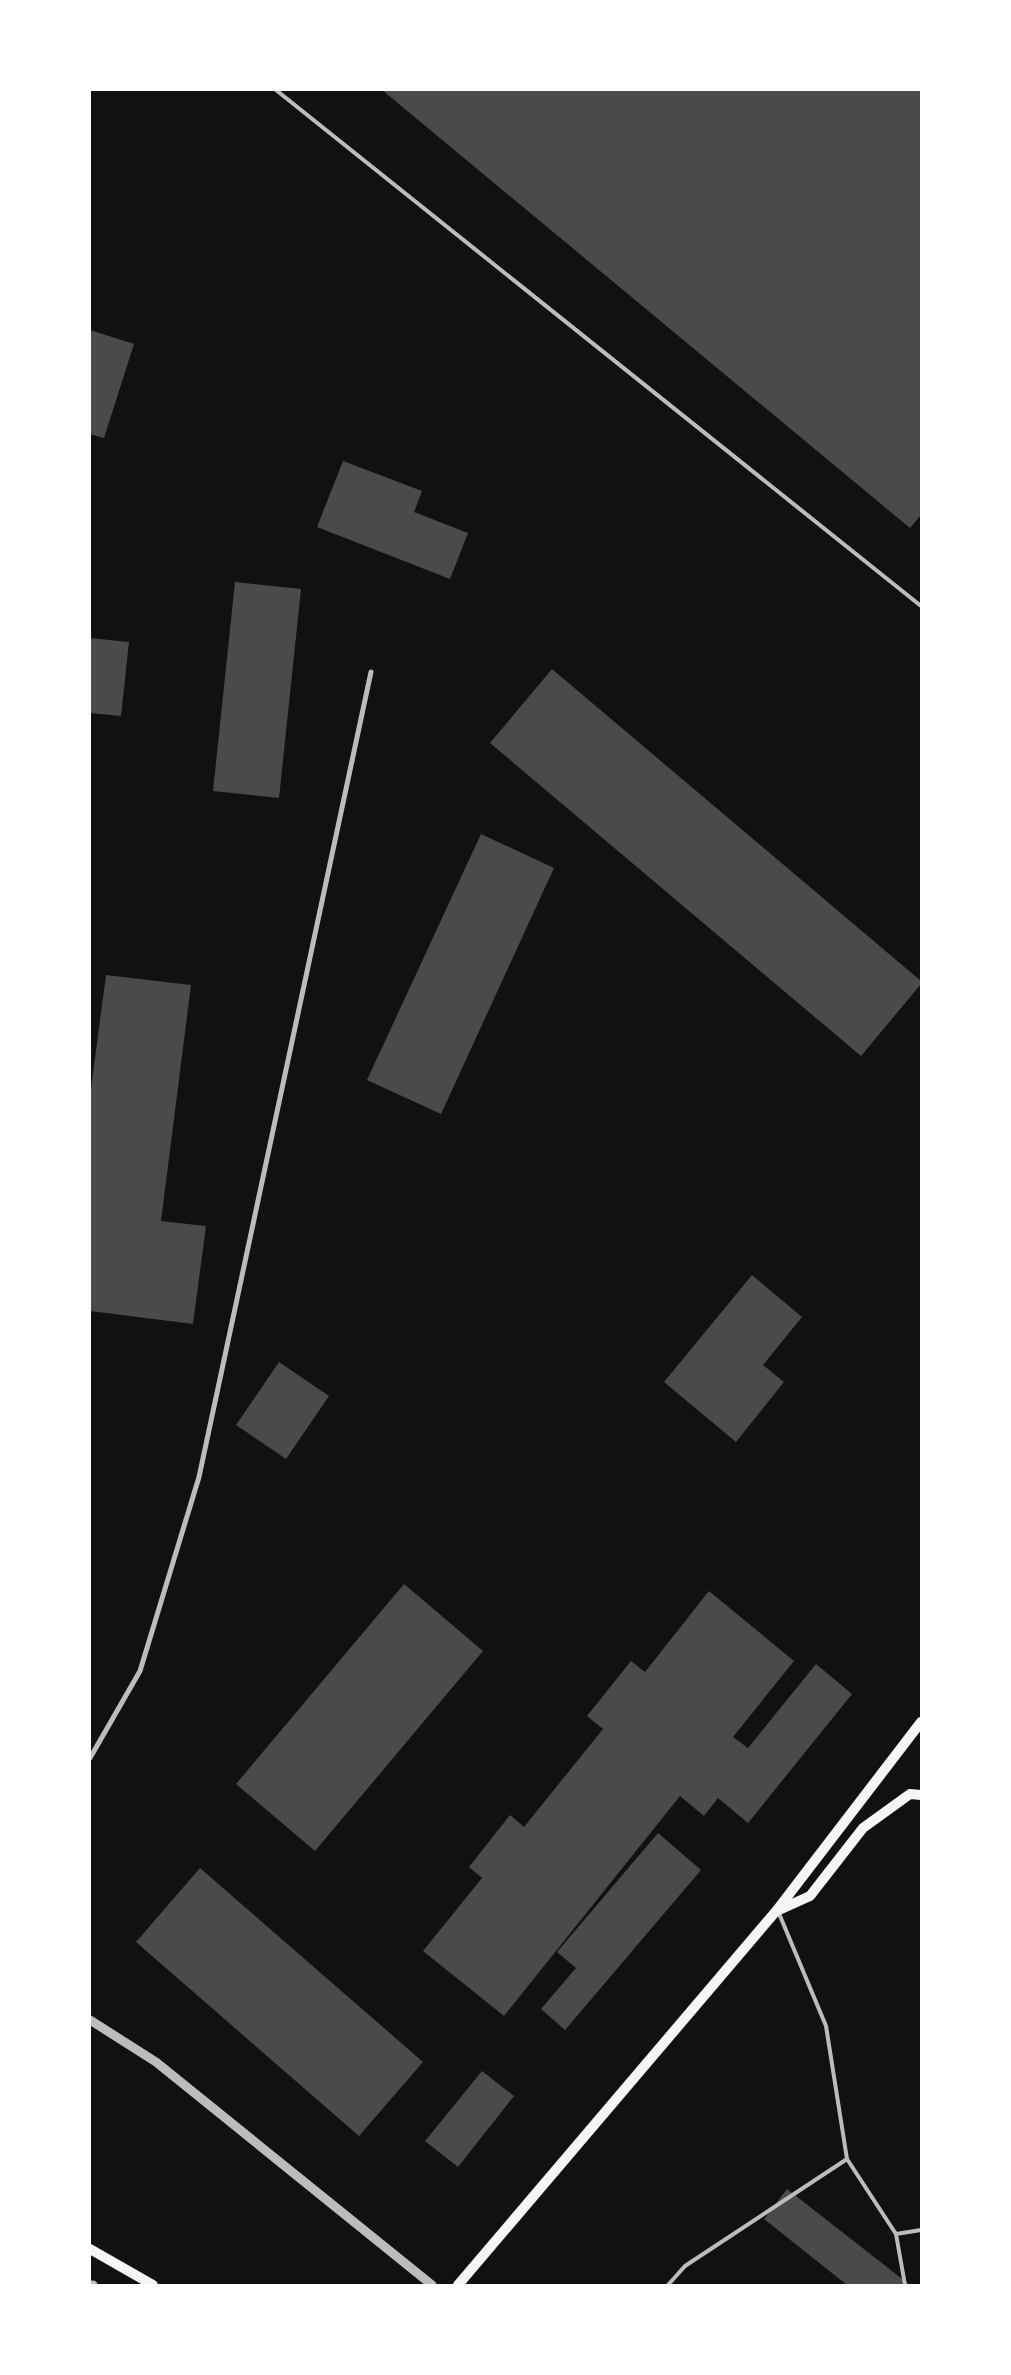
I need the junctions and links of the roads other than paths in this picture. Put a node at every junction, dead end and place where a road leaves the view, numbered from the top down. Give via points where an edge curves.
1 (276, 90) edge
2 (921, 606) edge
3 (371, 672) dead end
4 (921, 1722) edge
5 (90, 1758) edge
6 (921, 1795) edge
7 (778, 1910) junction
8 (90, 2020) edge
9 (847, 2159) junction
10 (921, 2230) edge
11 (896, 2234) junction
12 (90, 2249) edge
13 (153, 2285) edge
14 (432, 2285) edge
15 (458, 2285) edge
16 (668, 2285) edge
17 (905, 2285) edge

1 - 2 lane
3 - 5 street via 199,1477 140,1671
4 - 7 main road
6 - 7 main road via 910,1794 862,1828 810,1896
7 - 9 lane via 826,2026
7 - 15 main road
8 - 14 street via 156,2062
9 - 11 lane
9 - 16 lane via 685,2266
10 - 11 lane
11 - 17 lane
12 - 13 main road

